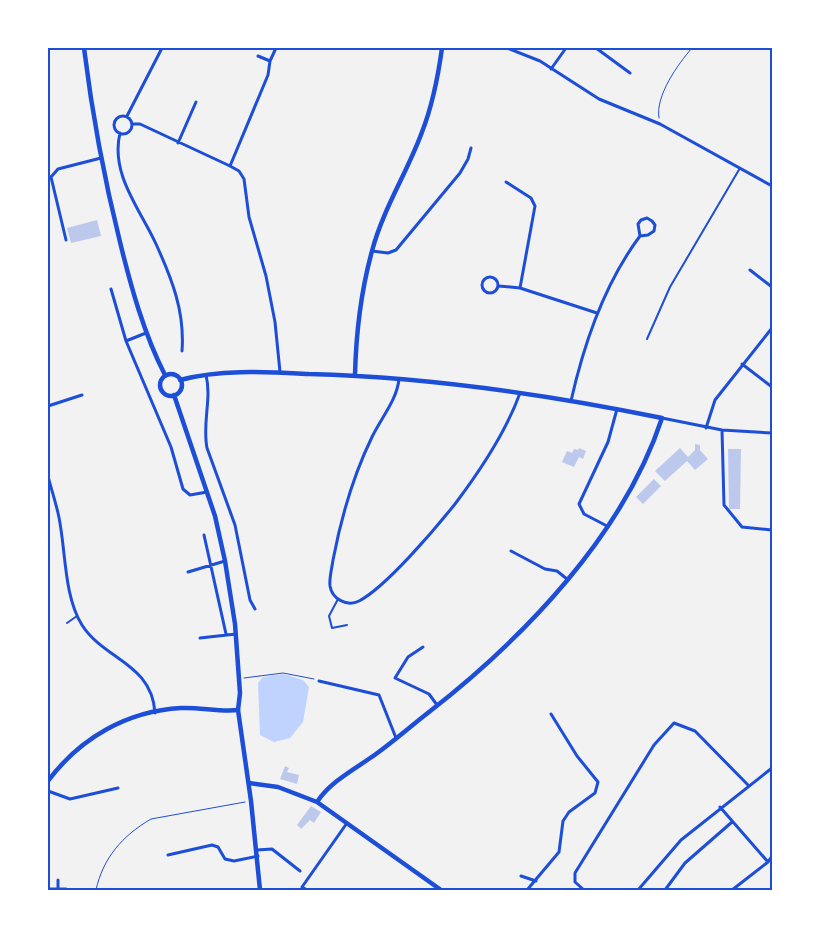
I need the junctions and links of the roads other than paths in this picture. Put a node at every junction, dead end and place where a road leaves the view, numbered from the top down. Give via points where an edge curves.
1 (84, 48) edge
2 (162, 48) edge
3 (276, 48) edge
4 (442, 48) edge
5 (507, 48) edge
6 (566, 48) edge
7 (596, 48) edge
8 (258, 56) dead end
9 (270, 61) junction
10 (551, 69) junction
11 (630, 73) dead end
12 (196, 102) dead end
13 (127, 116) junction
14 (132, 124) junction
15 (120, 133) junction
16 (178, 143) junction
17 (471, 148) dead end
18 (102, 158) junction
19 (230, 166) junction
20 (740, 168) junction
21 (506, 182) dead end
22 (772, 186) edge
23 (640, 236) junction
24 (66, 240) dead end
25 (372, 251) junction
26 (750, 270) dead end
27 (499, 286) junction
28 (772, 287) edge
29 (520, 288) junction
30 (111, 289) dead end
31 (597, 313) junction
32 (772, 328) edge
33 (146, 333) junction
34 (647, 339) dead end
35 (126, 341) junction
36 (182, 351) dead end
37 (742, 364) junction
38 (280, 373) junction
39 (165, 375) junction
40 (206, 375) junction
41 (355, 375) junction
42 (399, 379) junction
43 (180, 380) junction
44 (772, 387) edge
45 (520, 392) junction
46 (82, 395) dead end
47 (174, 395) junction
48 (571, 401) junction
49 (48, 406) edge
50 (617, 409) junction
51 (662, 418) junction
52 (706, 428) junction
53 (722, 430) junction
54 (772, 433) edge
55 (48, 476) edge
56 (207, 492) junction
57 (607, 526) junction
58 (772, 530) edge
59 (204, 536) dead end
60 (511, 551) dead end
61 (225, 561) junction
62 (211, 565) junction
63 (188, 572) dead end
64 (567, 579) junction
65 (338, 599) junction
66 (255, 610) dead end
67 (77, 616) junction
68 (67, 622) dead end
69 (347, 625) dead end
70 (226, 634) junction
71 (236, 634) junction
72 (200, 638) dead end
73 (423, 647) dead end
74 (319, 681) road end
75 (437, 705) junction
76 (238, 710) junction
77 (155, 713) junction
78 (552, 714) dead end
79 (396, 738) junction
80 (772, 768) edge
81 (48, 781) edge
82 (249, 783) junction
83 (748, 784) junction
84 (118, 788) dead end
85 (48, 791) edge
86 (318, 802) junction
87 (720, 807) junction
88 (732, 822) junction
89 (347, 823) junction
90 (257, 850) junction
91 (168, 855) dead end
92 (258, 856) junction
93 (772, 856) edge
94 (768, 862) junction
95 (300, 871) dead end
96 (521, 876) dead end
97 (58, 880) dead end
98 (536, 881) junction
99 (48, 889) edge
100 (58, 889) junction
101 (66, 889) dead end
102 (260, 890) edge
103 (307, 890) edge
104 (440, 890) edge
105 (527, 890) edge
106 (584, 890) edge
107 (638, 890) edge
108 (665, 890) edge
109 (732, 890) edge

1 - 18 street
2 - 13 street
3 - 9 street
4 - 25 street via 430,111
5 - 10 street
6 - 10 street
7 - 11 street
8 - 9 street
9 - 19 street via 268,75
10 - 20 street via 605,102 660,124
12 - 16 street
13 - 14 street
13 - 15 street via 115,121 115,129
14 - 15 street via 127,133
14 - 16 street via 140,124
15 - 36 street via 117,144 124,182 156,242 180,305 184,330
16 - 19 street
17 - 25 street via 460,173 396,250 388,253
18 - 24 street via 58,169 50,177
18 - 33 street via 126,265
19 - 38 street via 244,179 250,224 266,276 275,322
20 - 22 street
20 - 34 lane via 670,287
21 - 29 street via 530,198 535,206
23 - 23 street via 638,224 647,218 652,220 654,231
23 - 31 street
25 - 41 street via 359,323
26 - 28 street
27 - 27 street via 489,293 482,288 482,282 489,276 497,280
27 - 29 street
29 - 31 street
30 - 35 street
31 - 48 street via 580,361
32 - 37 street
33 - 35 street
33 - 39 street
35 - 56 street via 167,438 183,489 190,494
37 - 44 street
37 - 52 street via 715,400
38 - 40 street
38 - 41 street
39 - 43 street via 173,374
39 - 47 street via 160,382 161,390
40 - 43 street
40 - 66 street via 209,388 204,435 235,525 250,600
41 - 42 street
42 - 45 street
42 - 65 street via 396,393 372,436 338,534 330,580 332,592
43 - 47 street via 180,391
45 - 48 street
45 - 65 street via 495,445 455,504 422,543 362,598 350,603
46 - 49 street
47 - 56 street
48 - 50 street
50 - 51 street
50 - 57 street via 608,442 579,504 584,514
51 - 52 street
51 - 57 street via 638,478
52 - 53 street
53 - 54 street
53 - 58 street via 724,505 742,527
55 - 67 street
56 - 61 street
57 - 64 street
59 - 62 street
60 - 64 street via 545,569 557,571
61 - 62 street
61 - 71 street
62 - 63 street
62 - 70 street
64 - 75 street via 493,657
65 - 69 lane via 329,616 332,628
67 - 68 lane
67 - 77 street via 97,640 142,677 149,687
70 - 71 street
70 - 72 street
71 - 76 street
73 - 75 street via 408,657 395,678 429,694
74 - 79 street via 379,695
75 - 79 street
76 - 77 street via 180,708
76 - 82 street
77 - 81 street via 129,719 100,732 74,751
78 - 98 street via 577,756 598,782 595,793 569,812 563,821 559,852
79 - 86 street via 332,784
80 - 83 street
82 - 86 street via 278,787
82 - 90 street
83 - 87 street
83 - 106 street via 695,732 674,723 654,746 575,873 575,882
84 - 85 street via 70,799
86 - 89 street
87 - 88 street
87 - 107 street via 681,840
88 - 94 street
88 - 108 street via 685,863
89 - 103 street via 302,887
89 - 104 street
90 - 92 street
90 - 95 street via 272,850
91 - 92 street via 212,845 218,847 225,858 234,860
92 - 102 street
93 - 94 street
94 - 109 street
96 - 98 street
97 - 100 street
98 - 105 street
99 - 100 street
100 - 101 street

